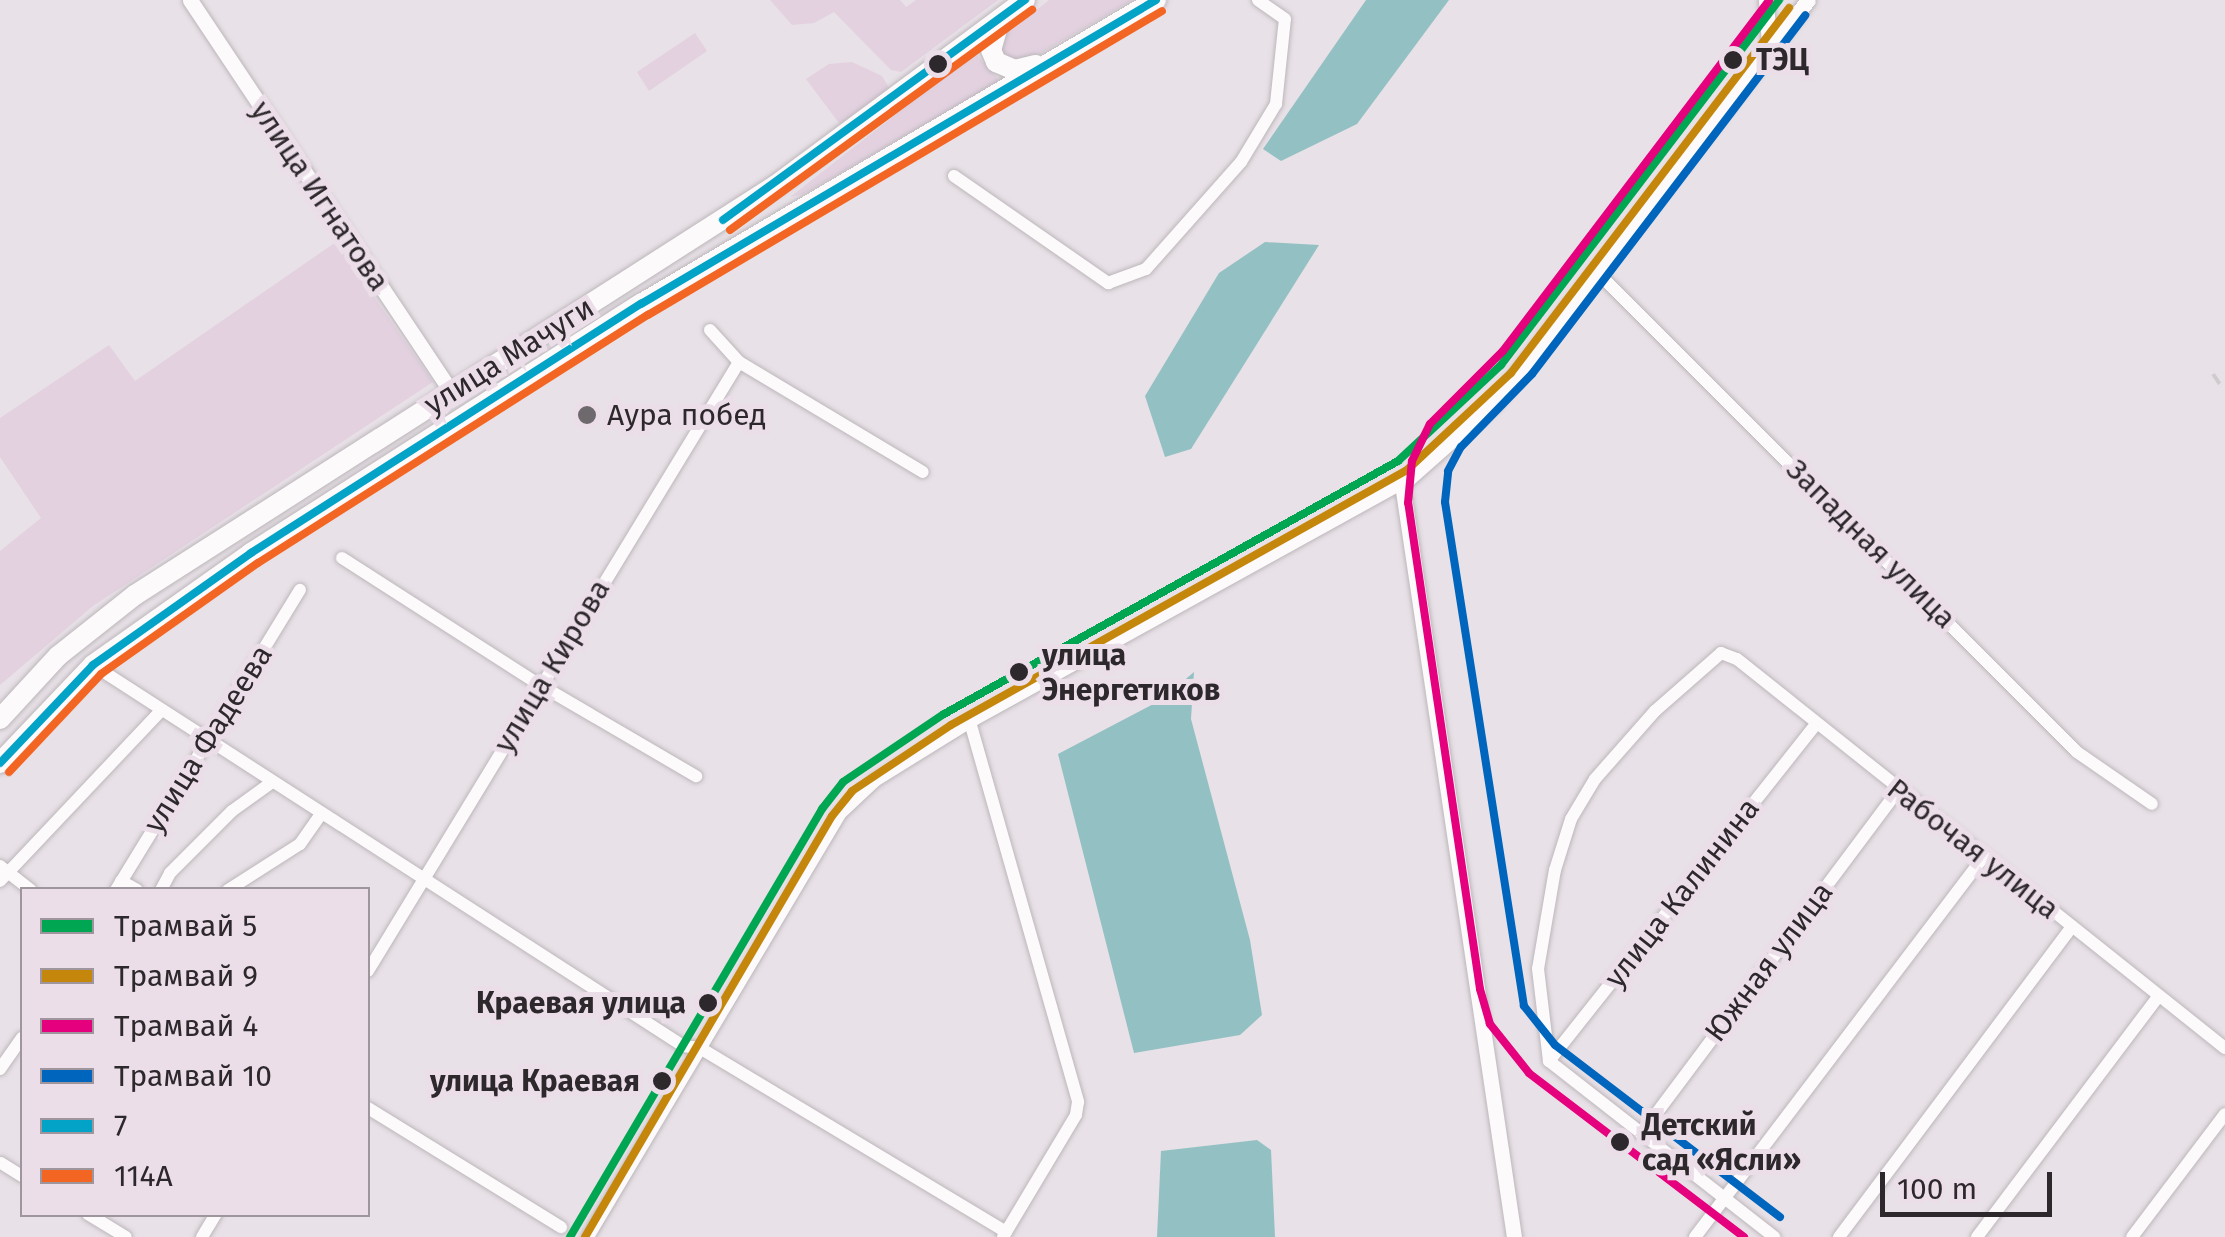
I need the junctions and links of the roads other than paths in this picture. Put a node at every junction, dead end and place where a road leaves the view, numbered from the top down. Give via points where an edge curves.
1 (190, 0) edge
2 (1026, 0) edge
3 (1156, 0) edge
4 (1258, 0) edge
5 (1766, 0) edge
6 (1808, 0) edge
7 (1000, 19) junction
8 (1769, 47) junction
9 (1061, 56) junction
10 (954, 176) dead end
11 (1598, 273) junction
12 (710, 330) dead end
13 (739, 362) junction
14 (451, 392) junction
15 (923, 472) dead end
16 (1402, 484) junction
17 (342, 558) dead end
18 (300, 590) dead end
19 (93, 665) junction
20 (540, 685) junction
21 (161, 710) junction
22 (0, 719) edge
23 (970, 722) junction
24 (1815, 725) junction
25 (207, 740) junction
26 (0, 764) edge
27 (696, 776) dead end
28 (272, 782) junction
29 (1898, 790) junction
30 (2152, 804) dead end
31 (321, 814) junction
32 (1983, 858) junction
33 (2, 873) edge
34 (424, 880) junction
35 (119, 885) edge
36 (27, 887) edge
37 (163, 887) edge
38 (233, 887) edge
39 (2072, 928) junction
40 (370, 969) edge
41 (2158, 997) junction
42 (20, 1041) edge
43 (700, 1048) junction
44 (2225, 1048) edge
45 (1549, 1061) junction
46 (0, 1069) edge
47 (370, 1109) edge
48 (2225, 1114) edge
49 (1640, 1134) junction
50 (1724, 1198) junction
51 (93, 1217) edge
52 (561, 1227) dead end
53 (1004, 1234) edge
54 (126, 1237) edge
55 (588, 1237) edge
56 (1514, 1237) edge
57 (1695, 1237) edge
58 (1774, 1237) edge
59 (1839, 1237) edge
60 (1978, 1237) edge
61 (2132, 1237) edge

1 - 14 street, улица Игнатова
2 - 7 main road, улица Мачуги
3 - 9 main road, улица Мачуги
4 - 10 street via 1286,19 1276,104 1241,162 1146,269 1108,283
5 - 8 street
6 - 8 street
7 - 9 main road via 991,50 1003,69
7 - 14 main road, улица Мачуги via 776,185
8 - 11 street
9 - 19 main road, улица Мачуги via 626,314 251,553
11 - 16 street via 1496,402
11 - 30 street, Западная улица via 2077,752
12 - 13 street
13 - 15 street
13 - 20 street, улица Кирова
14 - 22 main road, улица Мачуги via 107,616 58,656
16 - 23 street
16 - 56 street
17 - 20 street
18 - 25 street, улица Фадеева
19 - 21 street
19 - 26 main road, улица Мачуги
20 - 27 street
20 - 34 street, улица Кирова
21 - 25 street
21 - 33 street
23 - 43 street via 875,781 840,814
23 - 53 street via 1078,1102
24 - 29 street, Рабочая улица
24 - 45 street, улица Калинина
24 - 45 street, Рабочая улица via 1737,659 1720,653 1594,779 1555,870 1538,969
25 - 28 street
25 - 35 street, улица Фадеева
28 - 31 street
28 - 37 street via 232,812
29 - 32 street, Рабочая улица
29 - 49 street, Южная улица
31 - 34 street
31 - 38 street via 300,844
32 - 39 street, Рабочая улица
32 - 50 street
33 - 36 street
34 - 40 street, улица Кирова
34 - 43 street via 687,1048
39 - 41 street, Рабочая улица
39 - 59 street
41 - 44 street, Рабочая улица
41 - 60 street
42 - 46 street
43 - 53 street
43 - 55 street
45 - 49 street
47 - 52 street
48 - 61 street
49 - 50 street
50 - 57 street
50 - 58 street
51 - 54 street

